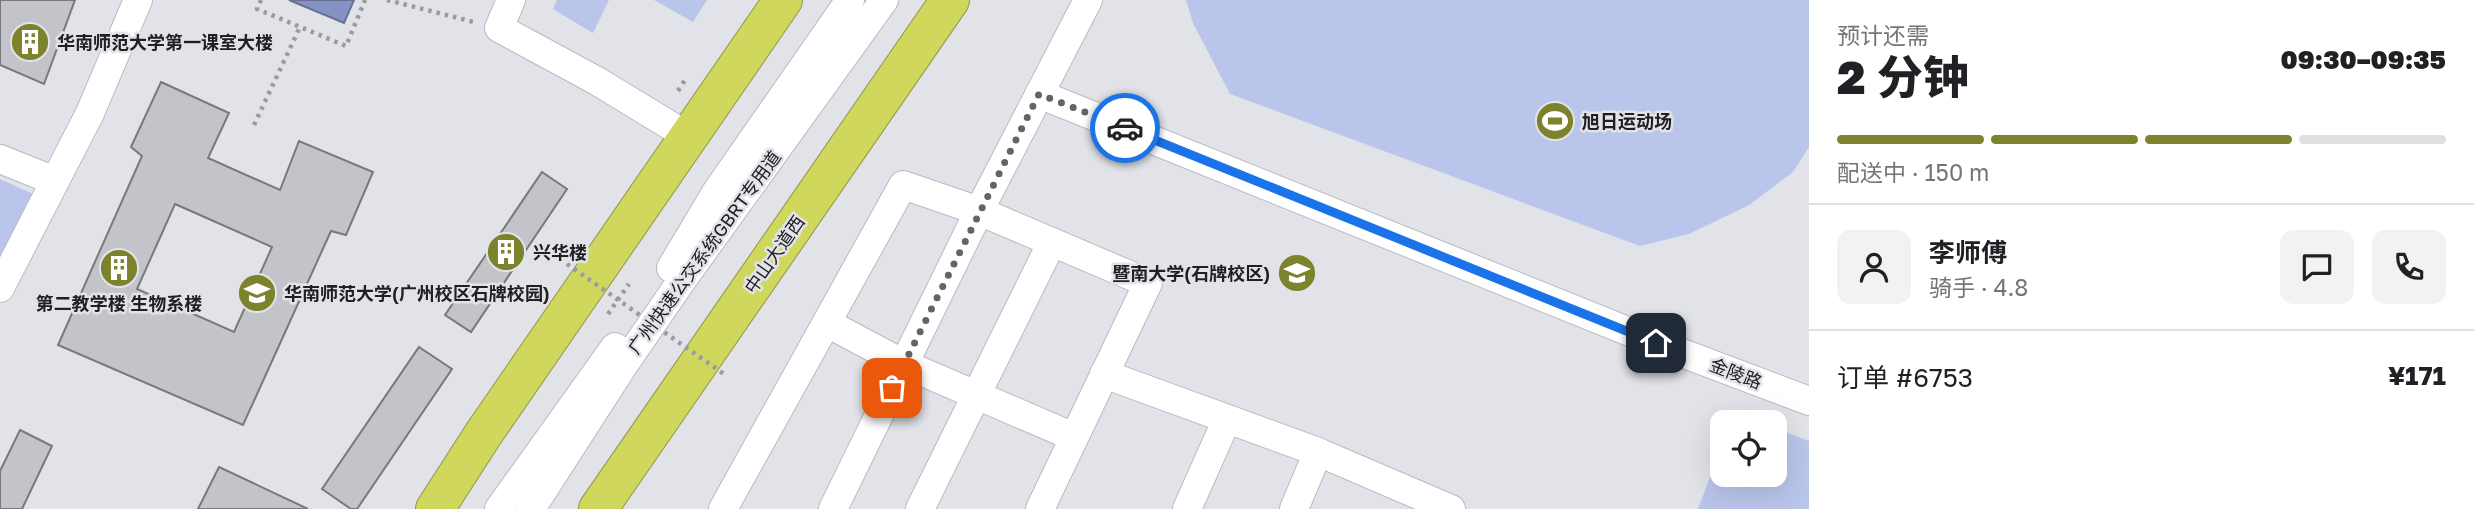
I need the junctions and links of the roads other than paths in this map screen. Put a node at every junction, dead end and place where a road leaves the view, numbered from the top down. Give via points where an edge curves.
1 (138, 0) edge
2 (511, 0) edge
3 (783, 0) edge
4 (850, 0) edge
5 (884, 0) edge
6 (950, 0) edge
7 (1088, 0) edge
8 (1039, 94) junction
9 (689, 137) junction
10 (0, 159) edge
11 (55, 181) junction
12 (979, 211) junction
13 (1052, 242) junction
14 (0, 289) edge
15 (827, 323) junction
16 (904, 364) junction
17 (1104, 374) junction
18 (976, 396) junction
19 (1809, 401) edge
20 (1227, 419) junction
21 (1074, 437) junction
22 (1318, 452) junction
23 (435, 509) edge
24 (499, 509) edge
25 (531, 509) edge
26 (598, 509) edge
27 (723, 509) edge
28 (833, 509) edge
29 (920, 509) edge
30 (1040, 509) edge
31 (1187, 509) edge
32 (1294, 509) edge
33 (1451, 509) edge

1 - 11 street
2 - 9 street via 499,28
3 - 9 highway
4 - 24 street, 广州快速公交系统GBRT专用道 via 717,191 652,296
5 - 25 street, 广州快速公交系统GBRT专用道 via 680,283
6 - 26 highway, 中山大道西
7 - 8 street
8 - 12 street
8 - 19 street, 金陵路
9 - 23 highway
10 - 11 street
11 - 14 street
12 - 13 street
12 - 15 street via 903,185
12 - 16 street
13 - 17 street via 1148,283
13 - 18 street
15 - 16 street
15 - 27 street
16 - 18 street
16 - 28 street
17 - 20 street
17 - 21 street
18 - 21 street
18 - 29 street
20 - 22 street
20 - 31 street
21 - 30 street
22 - 32 street
22 - 33 street

